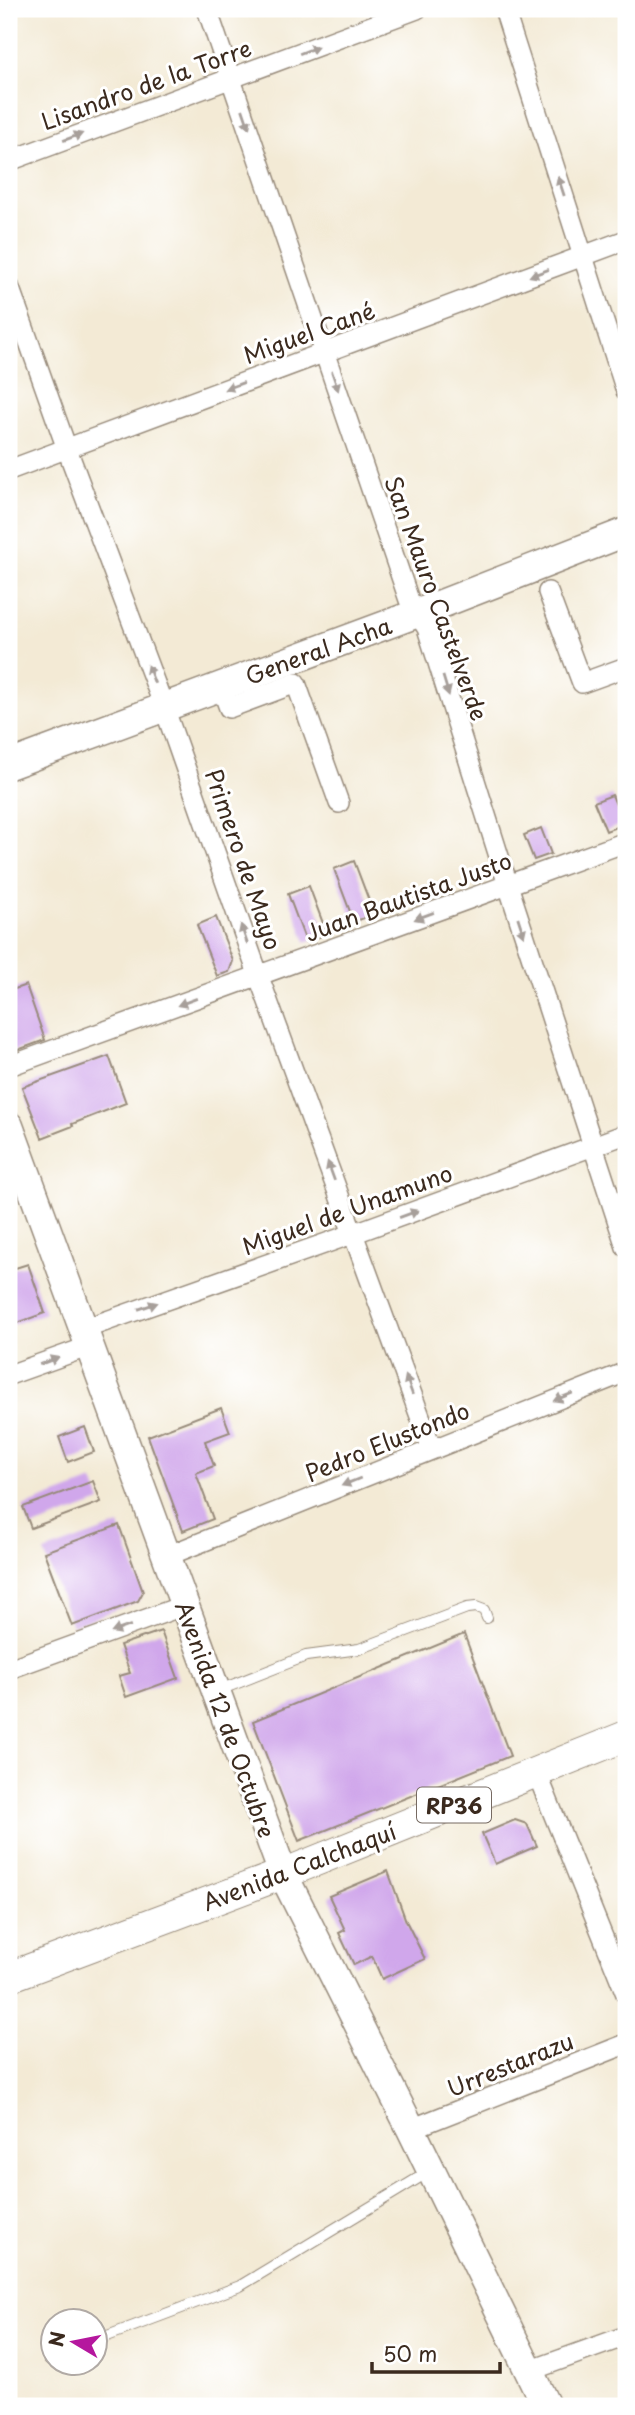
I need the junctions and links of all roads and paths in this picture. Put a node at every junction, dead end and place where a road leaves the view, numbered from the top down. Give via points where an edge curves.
1 (207, 9) edge
2 (417, 9) edge
3 (503, 9) edge
4 (232, 79) junction
5 (9, 161) edge
6 (626, 240) edge
7 (583, 257) junction
8 (9, 286) edge
9 (326, 352) junction
10 (626, 391) edge
11 (67, 449) junction
12 (9, 470) edge
13 (626, 533) edge
14 (548, 592) dead end
15 (418, 612) junction
16 (626, 667) edge
17 (221, 686) junction
18 (164, 707) junction
19 (9, 765) edge
20 (339, 803) dead end
21 (626, 842) edge
22 (508, 885) junction
23 (259, 977) junction
24 (9, 1066) edge
25 (9, 1126) edge
26 (626, 1134) edge
27 (592, 1147) junction
28 (355, 1233) junction
29 (626, 1247) edge
30 (87, 1337) junction
31 (626, 1373) edge
32 (9, 1376) edge
33 (432, 1449) junction
34 (167, 1556) junction
35 (185, 1605) junction
36 (487, 1618) dead end
37 (9, 1669) edge
38 (216, 1691) junction
39 (626, 1736) edge
40 (536, 1771) junction
41 (283, 1874) junction
42 (9, 1977) edge
43 (626, 1994) edge
44 (626, 2044) edge
45 (411, 2129) junction
46 (431, 2171) junction
47 (626, 2336) edge
48 (108, 2337) edge
49 (529, 2371) junction
50 (546, 2406) edge

1 - 4 street, San Mauro Castelverde
4 -> 2 street, Lisandro de la Torre
7 -> 3 street
5 -> 4 street, Lisandro de la Torre
4 -> 9 street, San Mauro Castelverde
6 - 7 street, Miguel Cané
7 -> 9 street, Miguel Cané
7 - 10 street
8 - 11 street, Primero de Mayo
9 -> 11 street, Miguel Cané
9 -> 15 street, San Mauro Castelverde via 409,600
11 - 12 street, Miguel Cané
18 -> 11 street, Primero de Mayo
13 - 15 main road, General Acha
14 - 16 street via 582,683
15 - 17 main road, General Acha
15 -> 22 street, San Mauro Castelverde via 427,628
17 - 18 main road, General Acha
17 - 20 street via 229,708 296,683
18 - 19 main road, General Acha
23 -> 18 street, Primero de Mayo
21 - 22 street, Juan Bautista Justo
22 -> 23 street, Juan Bautista Justo
22 -> 27 street, San Mauro Castelverde
23 -> 24 street, Juan Bautista Justo
28 -> 23 street, Primero de Mayo
25 - 30 main road, Avenida 12 de Octubre
26 - 27 street, Miguel de Unamuno
28 -> 27 street, Miguel de Unamuno
27 - 29 street, San Mauro Castelverde
30 -> 28 street, Miguel de Unamuno
33 -> 28 street, Primero de Mayo
32 -> 30 street, Miguel de Unamuno
30 - 34 main road, Avenida 12 de Octubre
31 -> 33 street, Pedro Elustondo
33 -> 34 street, Pedro Elustondo
34 - 35 main road, Avenida 12 de Octubre
35 -> 37 street
35 - 38 main road, Avenida 12 de Octubre
36 - 38 lane via 484,1610 467,1608 359,1648 306,1656
38 - 41 main road, Avenida 12 de Octubre
39 - 40 main road, Avenida Calchaquí / RP36
40 - 41 main road, Avenida Calchaquí / RP36
40 - 43 street
41 - 42 main road, Avenida Calchaquí / RP36
41 - 45 main road, Avenida 12 de Octubre
44 - 45 street, Urrestarazu
45 - 46 main road, Avenida 12 de Octubre
46 - 48 lane via 240,2286
46 - 49 main road, Avenida 12 de Octubre
47 - 49 street
49 - 50 main road, Avenida 12 de Octubre

